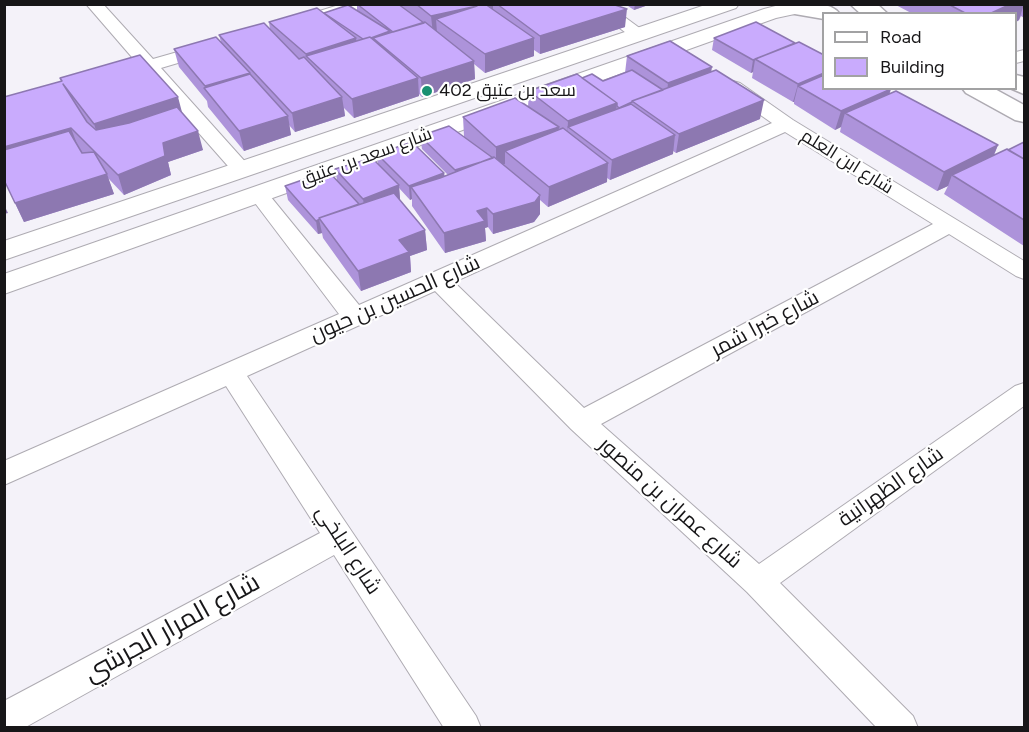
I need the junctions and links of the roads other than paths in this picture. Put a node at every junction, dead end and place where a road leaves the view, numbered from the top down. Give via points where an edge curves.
1 (94, 4) edge
2 (361, 4) edge
3 (596, 4) edge
4 (729, 4) edge
5 (860, 4) edge
6 (796, 6) edge
7 (827, 12) edge
8 (874, 12) edge
9 (305, 21) edge
10 (640, 35) junction
11 (227, 43) edge
12 (149, 66) junction
13 (105, 79) edge
14 (721, 79) edge
15 (978, 90) edge
16 (1024, 115) edge
17 (786, 124) junction
18 (242, 170) junction
19 (259, 195) junction
20 (949, 225) junction
21 (4, 251) edge
22 (1024, 271) edge
23 (438, 280) junction
24 (4, 285) edge
25 (355, 317) junction
26 (231, 373) junction
27 (1024, 393) edge
28 (581, 422) junction
29 (4, 474) edge
30 (339, 537) junction
31 (758, 582) junction
32 (4, 720) edge
33 (465, 728) edge
34 (901, 728) edge

1 - 12 street
2 - 9 street
3 - 10 street
4 - 10 street, شارع سعد بن عتيق
5 - 8 main road
6 - 7 main road
6 - 19 street, شارع سعد بن عتيق via 771,13 684,53
10 - 18 street, شارع سعد بن عتيق
11 - 12 street
12 - 13 street
12 - 18 street
14 - 17 street, شارع ابن العلم
15 - 16 main road
17 - 20 street, شارع ابن العلم
17 - 23 street, شارع الحسين بن حيون
18 - 21 street, شارع سعد بن عتيق
19 - 24 street, شارع سعد بن عتيق
19 - 25 street
20 - 22 street, شارع ابن العلم
20 - 28 street, شارع خبرا شمر
23 - 25 street, شارع الحسين بن حيون
23 - 28 street, شارع عمران بن منصور
25 - 26 street, شارع الحسين بن حيون
26 - 29 street, شارع الحسين بن حيون
26 - 30 street, شارع البلخي
27 - 31 street, شارع الظهرانية
28 - 31 street, شارع عمران بن منصور
30 - 32 street, شارع المرار الجرشي
30 - 33 street, شارع البلخي
31 - 34 street, شارع عمران بن منصور

